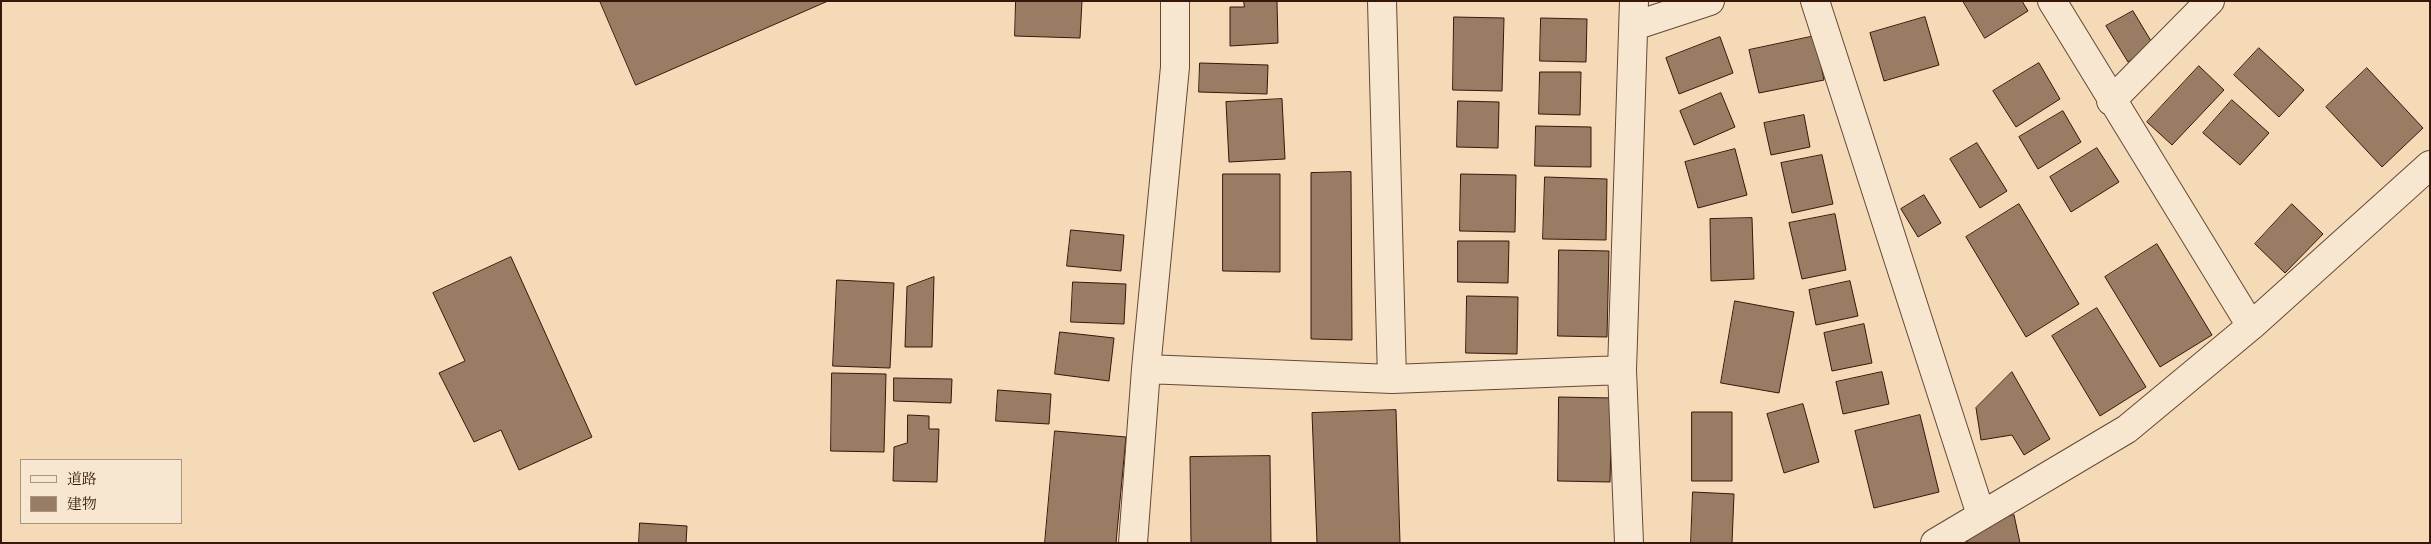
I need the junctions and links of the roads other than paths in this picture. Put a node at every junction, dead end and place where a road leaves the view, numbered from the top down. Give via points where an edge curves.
1 (1175, 1) edge
2 (1382, 1) edge
3 (1710, 1) edge
4 (1815, 1) edge
5 (2052, 1) edge
6 (2210, 1) edge
7 (1634, 14) edge
8 (2111, 101) junction
9 (2430, 165) edge
10 (2251, 326) junction
11 (1146, 370) junction
12 (1622, 370) junction
13 (1392, 379) junction
14 (1982, 515) junction
15 (1133, 543) edge
16 (1629, 543) edge
17 (1935, 543) edge

1 - 11 street via 1175,67
2 - 13 street
3 - 7 street
4 - 14 street
5 - 8 street
6 - 8 street
7 - 12 street
8 - 10 street
9 - 10 street
10 - 14 street via 2127,429
11 - 13 street
11 - 15 street
12 - 13 street
12 - 16 street
14 - 17 street

